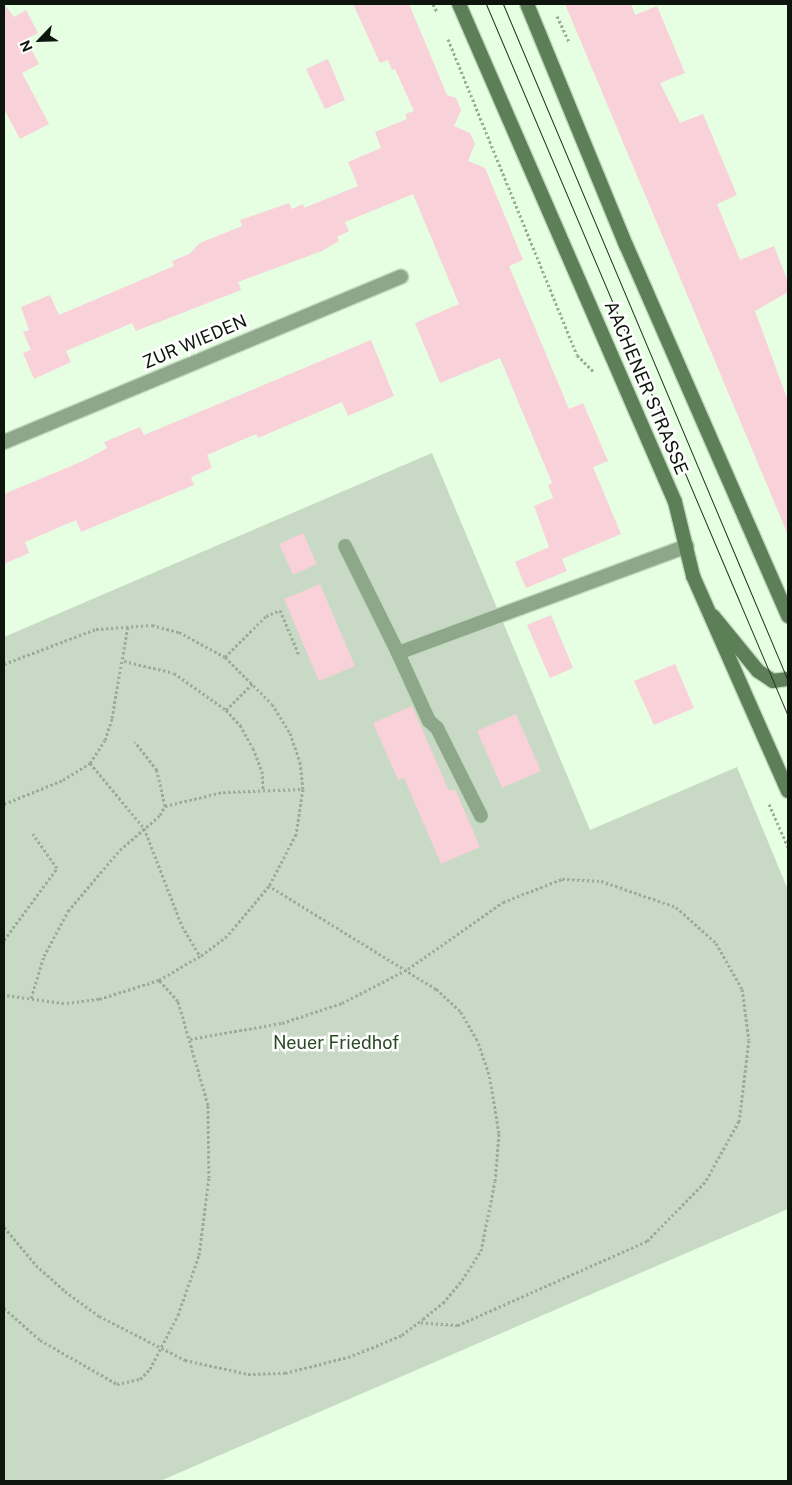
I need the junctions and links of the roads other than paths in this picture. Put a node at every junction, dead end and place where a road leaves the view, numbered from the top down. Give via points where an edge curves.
1 (459, 4) edge
2 (527, 4) edge
3 (401, 277) dead end
4 (4, 442) edge
5 (345, 546) dead end
6 (687, 546) junction
7 (706, 608) junction
8 (788, 616) edge
9 (398, 653) junction
10 (788, 679) edge
11 (788, 790) edge
12 (481, 816) dead end

1 - 6 main road, AACHENER STRASSE via 675,502
2 - 8 main road via 630,254 769,579
3 - 4 street, ZUR WIEDEN
5 - 9 street
6 - 7 main road, AACHENER STRASSE via 693,576
6 - 9 street
7 - 10 main road via 758,671 773,680
7 - 11 main road, AACHENER STRASSE
9 - 12 street via 429,721 437,728

